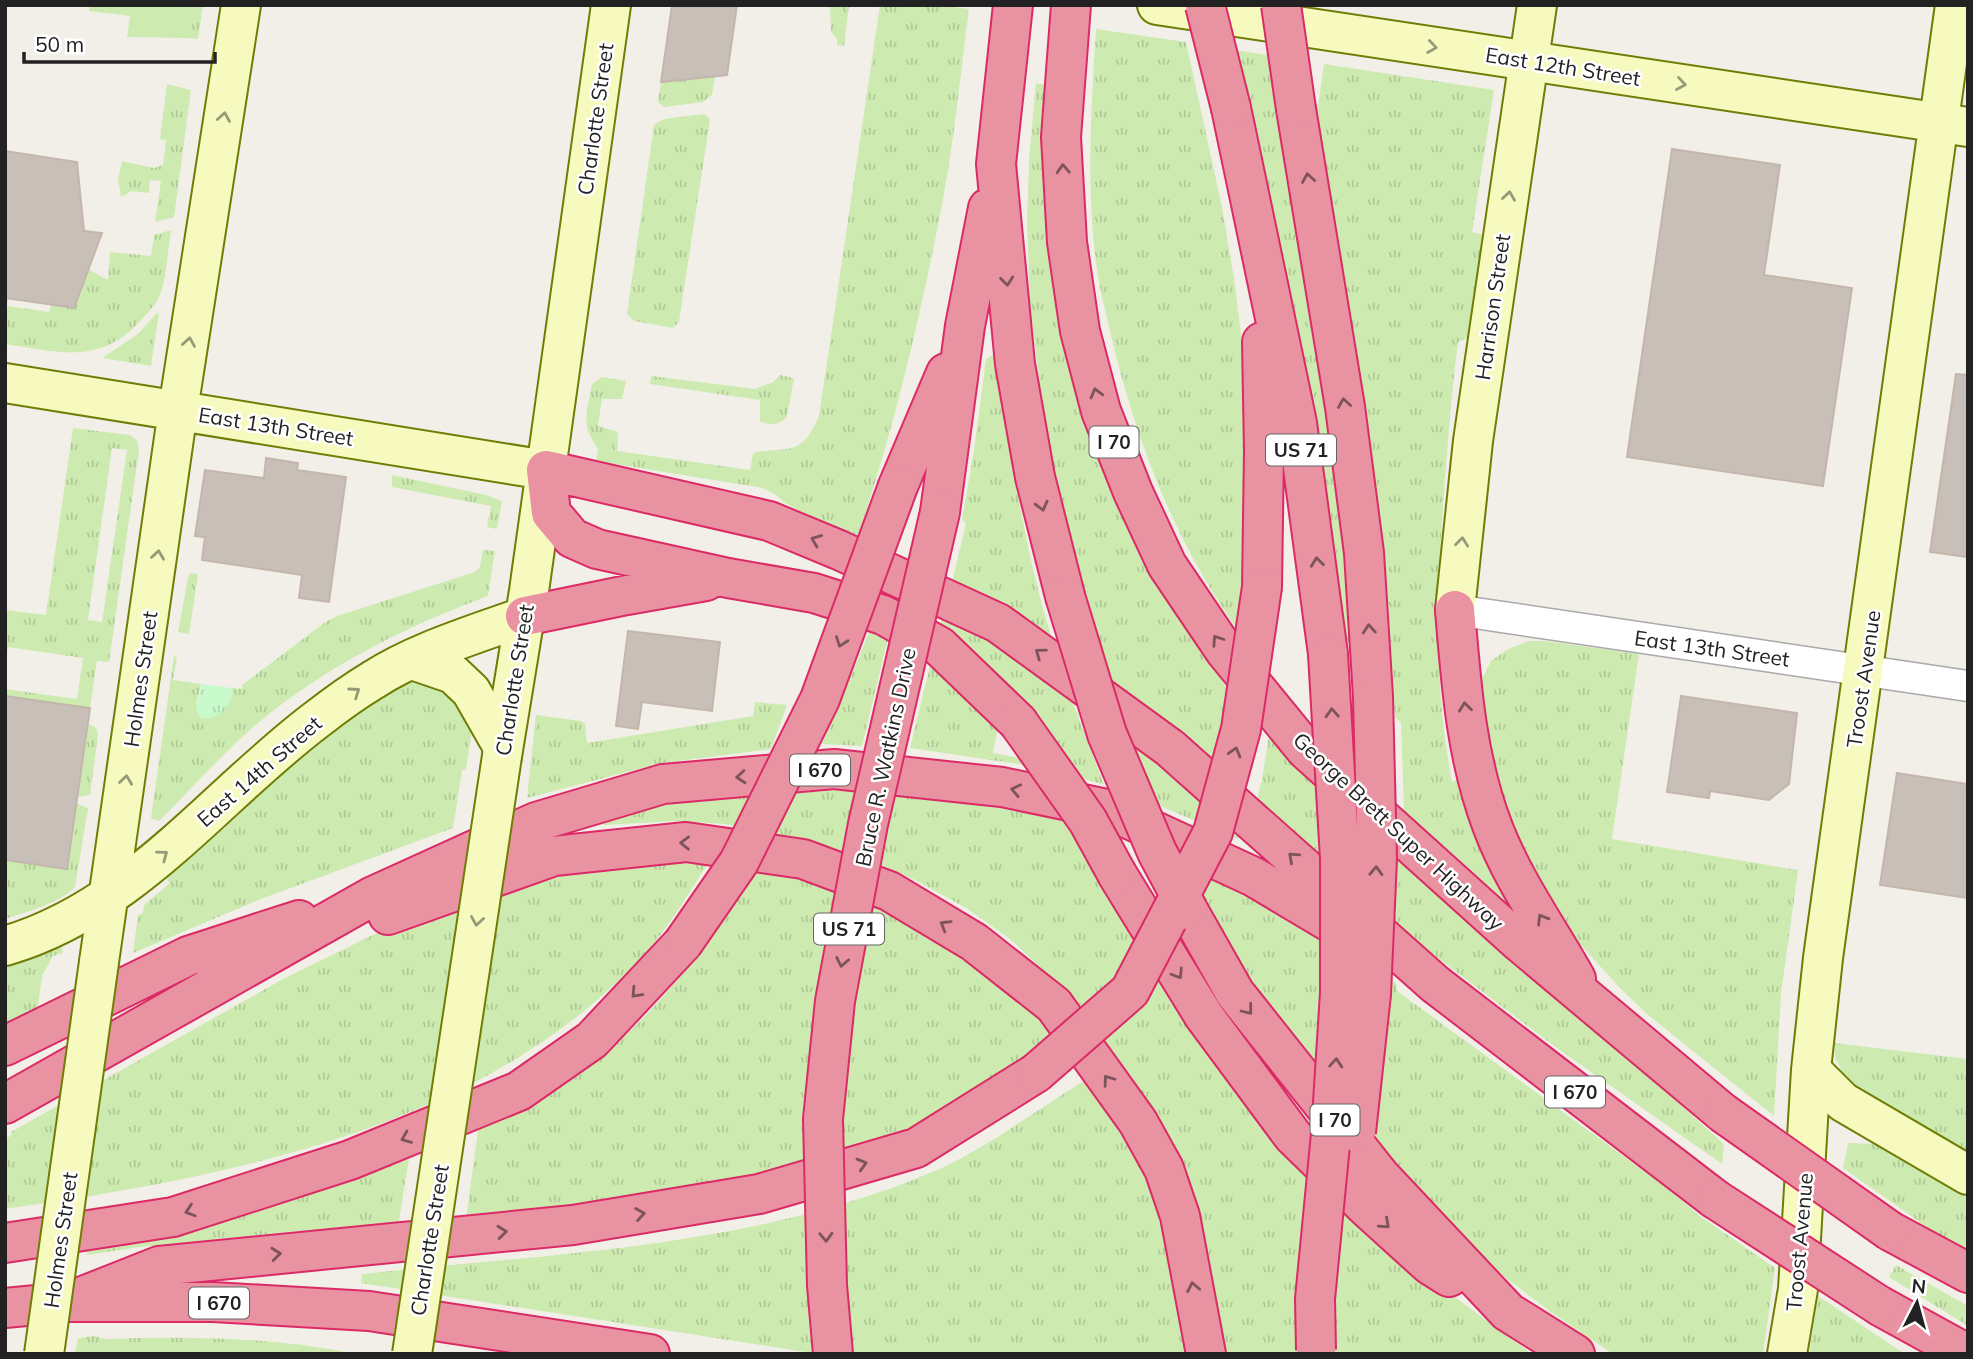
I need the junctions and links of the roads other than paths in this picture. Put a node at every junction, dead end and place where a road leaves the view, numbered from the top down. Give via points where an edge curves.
1 (241, 5) edge
2 (611, 5) edge
3 (1013, 5) edge
4 (1071, 5) edge
5 (1157, 5) edge
6 (1205, 5) edge
7 (1281, 5) edge
8 (1536, 5) edge
9 (1955, 5) edge
10 (1528, 61) junction
11 (1953, 125) edge
12 (996, 164) junction
13 (1260, 248) junction
14 (965, 326) junction
15 (5, 383) edge
16 (178, 410) junction
17 (546, 470) junction
18 (729, 578) junction
19 (1455, 610) junction
20 (525, 616) junction
21 (412, 660) junction
22 (1864, 671) junction
23 (1968, 686) edge
24 (503, 752) junction
25 (109, 896) junction
26 (373, 896) junction
27 (5, 946) edge
28 (247, 969) junction
29 (1435, 984) junction
30 (1588, 999) junction
31 (5, 1046) edge
32 (1811, 1070) junction
33 (5, 1104) edge
34 (1968, 1175) edge
35 (5, 1243) edge
36 (1968, 1273) edge
37 (68, 1302) junction
38 (5, 1308) edge
39 (369, 1311) junction
40 (1508, 1312) junction
41 (1316, 1352) edge
42 (44, 1354) edge
43 (411, 1354) edge
44 (467, 1354) edge
45 (650, 1354) edge
46 (833, 1354) edge
47 (1206, 1354) edge
48 (1575, 1354) edge
49 (1787, 1354) edge
50 (1967, 1354) edge

16 -> 1 street, Holmes Street
2 - 17 street, Charlotte Street
3 - 12 highway, I 70
30 -> 4 highway, George Brett Super Highway / I 70 via 1306,750 1224,651 1167,565 1101,411 1080,331 1067,242 1061,137
5 -> 10 street, East 12th Street
6 - 13 highway, US 71, bridge
41 -> 7 highway, bridge via 1332,1300 1371,994 1377,859 1373,697 1364,553 1349,433
8 - 10 street, Harrison Street
9 - 11 street, Troost Avenue
10 -> 11 street, East 12th Street
19 -> 10 street, Harrison Street via 1473,440
11 - 22 street, Troost Avenue
12 - 14 highway, Bruce R. Watkins Drive / US 71
12 -> 40 highway, I 70, bridge via 1015,363 1035,477 1107,734 1157,852 1235,993 1381,1177
37 -> 13 highway, bridge via 159,1266 573,1225 759,1194 916,1148 1036,1073 1130,991 1213,832 1241,729 1262,587
41 -> 13 highway, US 71, bridge via 1315,1299 1340,993 1340,859 1328,654 1297,423
14 -> 35 highway, bridge via 898,486 820,699 739,862 683,943 592,1040 519,1091 350,1160 173,1217
14 -> 46 highway, Bruce R. Watkins Drive / US 71, bridge via 940,512 869,824 835,1001 823,1119
15 - 16 street, East 13th Street
16 - 17 street, East 13th Street
25 -> 16 street, Holmes Street
17 - 18 highway via 551,513 572,538 597,549
17 - 20 street, Charlotte Street
29 -> 17 highway via 1170,748 998,623 769,521
18 - 20 highway
18 -> 40 highway, bridge via 814,593 883,615 939,646 1018,722 1088,821 1204,1016 1293,1136 1430,1265
19 - 22 street, East 13th Street
30 -> 19 highway via 1492,827 1468,730
20 - 21 street, East 14th Street
20 - 24 street, Charlotte Street
21 - 24 street via 453,674 471,691
25 -> 21 street, East 14th Street via 180,842 258,767 316,720 374,679
22 - 23 street, East 13th Street
22 - 32 street, Troost Avenue
24 -> 43 street, Charlotte Street, bridge
25 - 27 street, East 14th Street via 33,938
25 - 42 street, Holmes Street, bridge
26 - 28 highway, I 670
29 -> 26 highway, I 670 via 1254,877 1107,809 1002,787 834,769 663,784 536,822
26 - 31 highway via 188,956
28 - 33 highway, I 670
47 -> 28 highway via 1180,1216 1164,1169 1138,1122 1054,1005 974,942 888,891 803,859 686,842 554,856
29 - 50 highway, I 670, bridge via 1715,1199 1880,1306
30 - 36 highway, George Brett Super Highway / I 70, bridge via 1723,1113 1890,1231
32 - 34 street via 1843,1102
32 - 49 street, Troost Avenue via 1798,1289
37 - 38 highway, I 670
37 - 39 highway, I 670 via 213,1302
39 - 44 highway
39 - 45 highway, I 670
40 - 48 highway, I 70

